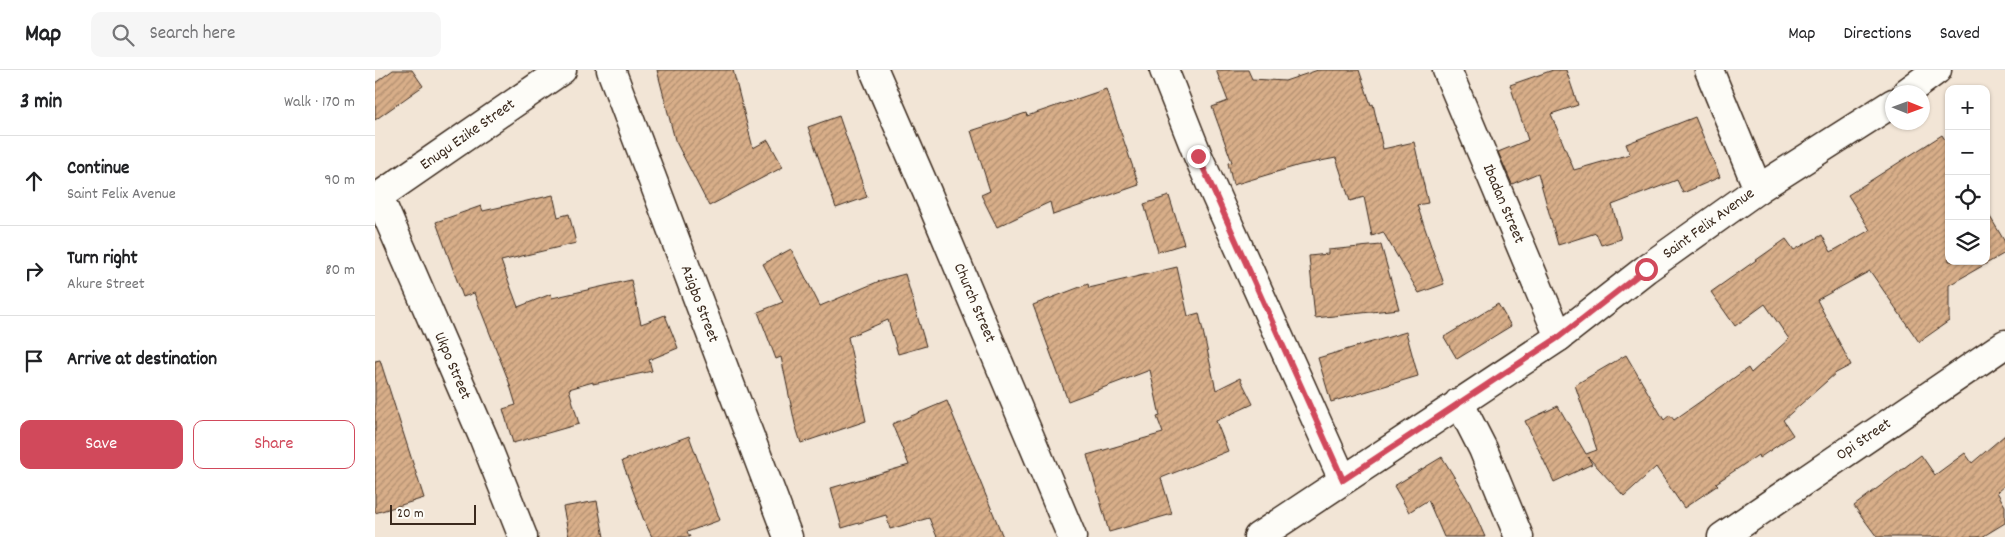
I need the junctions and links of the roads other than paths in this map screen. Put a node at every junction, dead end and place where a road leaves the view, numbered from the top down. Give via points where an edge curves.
1 (562, 70) edge
2 (611, 70) edge
3 (874, 70) edge
4 (1164, 70) edge
5 (1447, 70) edge
6 (1709, 70) edge
7 (1937, 70) edge
8 (1917, 85) edge
9 (1885, 109) edge
10 (1758, 189) junction
11 (377, 198) edge
12 (1559, 337) junction
13 (2005, 344) edge
14 (1459, 402) junction
15 (1343, 480) junction
16 (523, 537) edge
17 (787, 537) edge
18 (1072, 537) edge
19 (1258, 537) edge
20 (1519, 537) edge
21 (1722, 537) edge

1 - 11 street, Enugu Ezike Street
2 - 17 street, Azigbo Street
3 - 18 street, Church Street
4 - 15 street via 1198,156
5 - 12 street, Ibadan Street
6 - 10 street
7 - 8 street
9 - 10 street, Saint Felix Avenue
10 - 12 street, Saint Felix Avenue via 1646,269
11 - 16 street, Ukpo Street
12 - 14 street, Saint Felix Avenue
13 - 21 street, Opi Street
14 - 15 street, Saint Felix Avenue
14 - 20 street via 1483,449
15 - 19 street, Saint Felix Avenue

